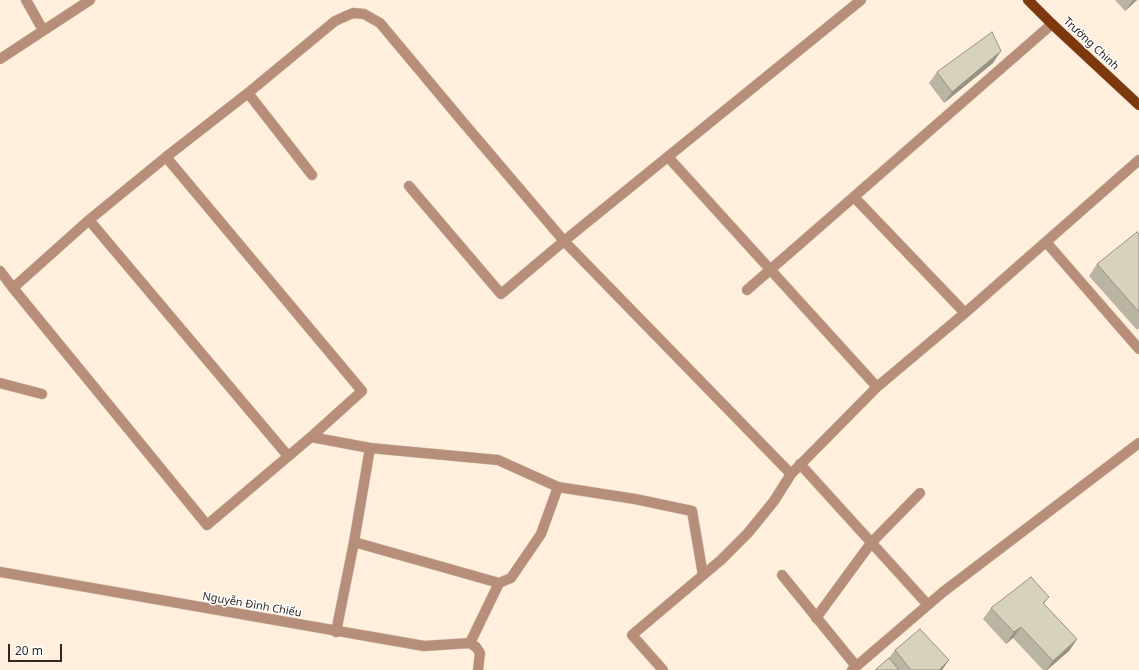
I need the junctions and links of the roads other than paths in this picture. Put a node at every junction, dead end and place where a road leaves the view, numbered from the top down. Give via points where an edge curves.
1 (26, 0) edge
2 (90, 0) edge
3 (861, 0) edge
4 (1028, 0) edge
5 (1052, 24) junction
6 (43, 30) junction
7 (0, 59) edge
8 (248, 93) junction
9 (1139, 105) edge
10 (166, 157) junction
11 (668, 157) junction
12 (1139, 160) edge
13 (312, 175) dead end
14 (409, 186) dead end
15 (854, 197) junction
16 (89, 220) junction
17 (564, 241) junction
18 (1046, 242) junction
19 (770, 270) junction
20 (0, 271) edge
21 (13, 288) junction
22 (747, 290) dead end
23 (965, 313) junction
24 (1139, 349) edge
25 (0, 383) edge
26 (877, 387) junction
27 (42, 394) dead end
28 (311, 437) junction
29 (1139, 443) edge
30 (370, 448) junction
31 (288, 456) junction
32 (800, 464) junction
33 (791, 474) junction
34 (558, 487) junction
35 (920, 493) dead end
36 (354, 542) junction
37 (871, 543) junction
38 (0, 572) edge
39 (782, 575) dead end
40 (703, 576) junction
41 (499, 583) junction
42 (928, 605) junction
43 (816, 618) junction
44 (336, 632) junction
45 (470, 643) junction
46 (854, 668) edge
47 (478, 670) edge
48 (663, 670) edge

1 - 6 street
2 - 6 street
3 - 11 street
4 - 5 main road, Trường Chinh
5 - 9 main road, Trường Chinh
5 - 15 street
6 - 7 street
8 - 10 street
8 - 13 street
8 - 17 street via 335,21 352,13 364,14 380,23
10 - 16 street
10 - 28 street via 362,391
11 - 17 street
11 - 19 street
12 - 18 street
14 - 17 street via 501,294
15 - 19 street
15 - 23 street
16 - 21 street
16 - 31 street
17 - 33 street
18 - 23 street
18 - 24 street
19 - 22 street
19 - 26 street
20 - 21 street
21 - 31 street via 208,525
23 - 26 street
25 - 27 street
26 - 32 street
28 - 30 street
28 - 31 street
29 - 42 street
30 - 34 street via 498,460
30 - 36 street
32 - 33 street
32 - 37 street
33 - 40 street via 774,501 748,532
34 - 40 street via 692,511
34 - 41 street via 541,534 511,578
35 - 37 street
36 - 41 street
36 - 44 street
37 - 42 street
37 - 43 street
38 - 44 street, Nguyễn Đình Chiểu
39 - 43 street
40 - 48 street via 632,635
41 - 45 street
42 - 46 street
43 - 46 street
44 - 45 street, Nguyễn Đình Chiểu via 424,646
45 - 47 street via 480,653

